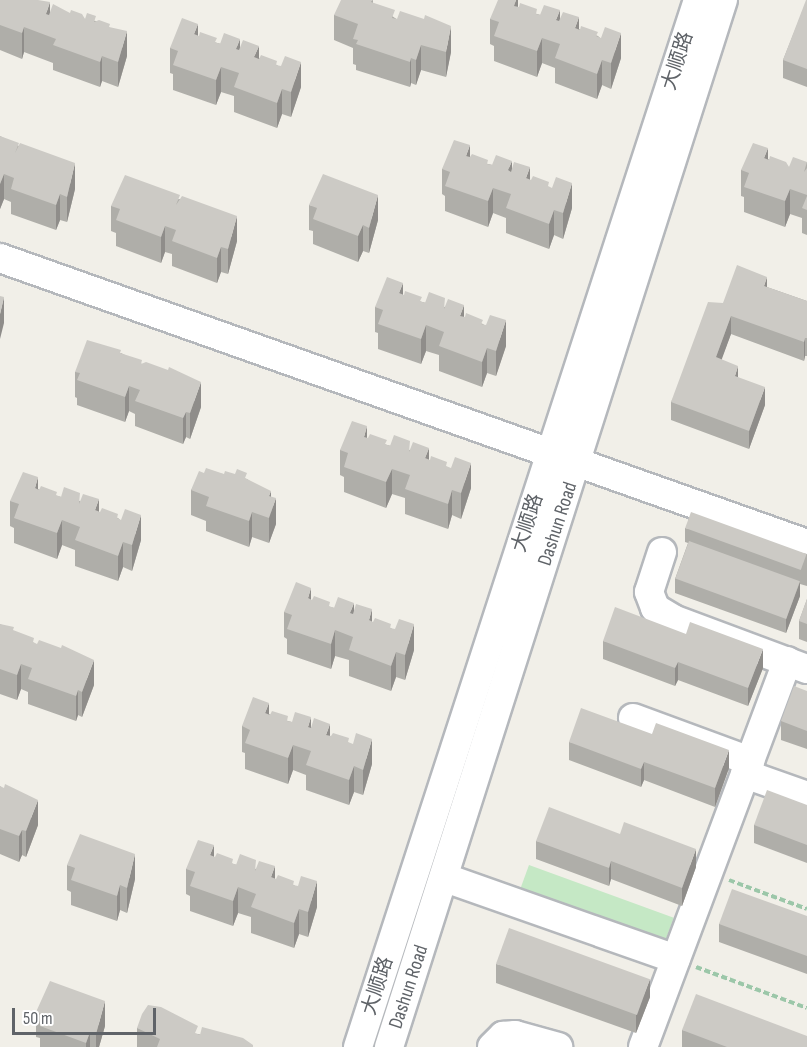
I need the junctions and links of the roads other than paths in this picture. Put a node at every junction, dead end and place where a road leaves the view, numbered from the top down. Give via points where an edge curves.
1 (698, 0) edge
2 (723, 0) edge
3 (0, 258) edge
4 (551, 451) junction
5 (579, 460) junction
6 (807, 544) edge
7 (662, 552) dead end
8 (797, 665) edge
9 (633, 718) dead end
10 (748, 767) junction
11 (807, 796) edge
12 (454, 881) dead end
13 (676, 960) junction
14 (358, 1047) edge
15 (389, 1047) edge
16 (492, 1047) edge
17 (558, 1047) edge
18 (643, 1047) edge

1 - 4 street, 大顺路
2 - 5 street, Dashun Road
3 - 4 street
4 - 5 street
4 - 14 street, 大顺路
5 - 6 street
5 - 15 street, Dashun Road
7 - 8 street via 649,592 655,608 673,619
8 - 10 street
9 - 10 street
10 - 11 street
10 - 13 street
12 - 13 street
13 - 18 street
16 - 17 street via 503,1036 515,1035

